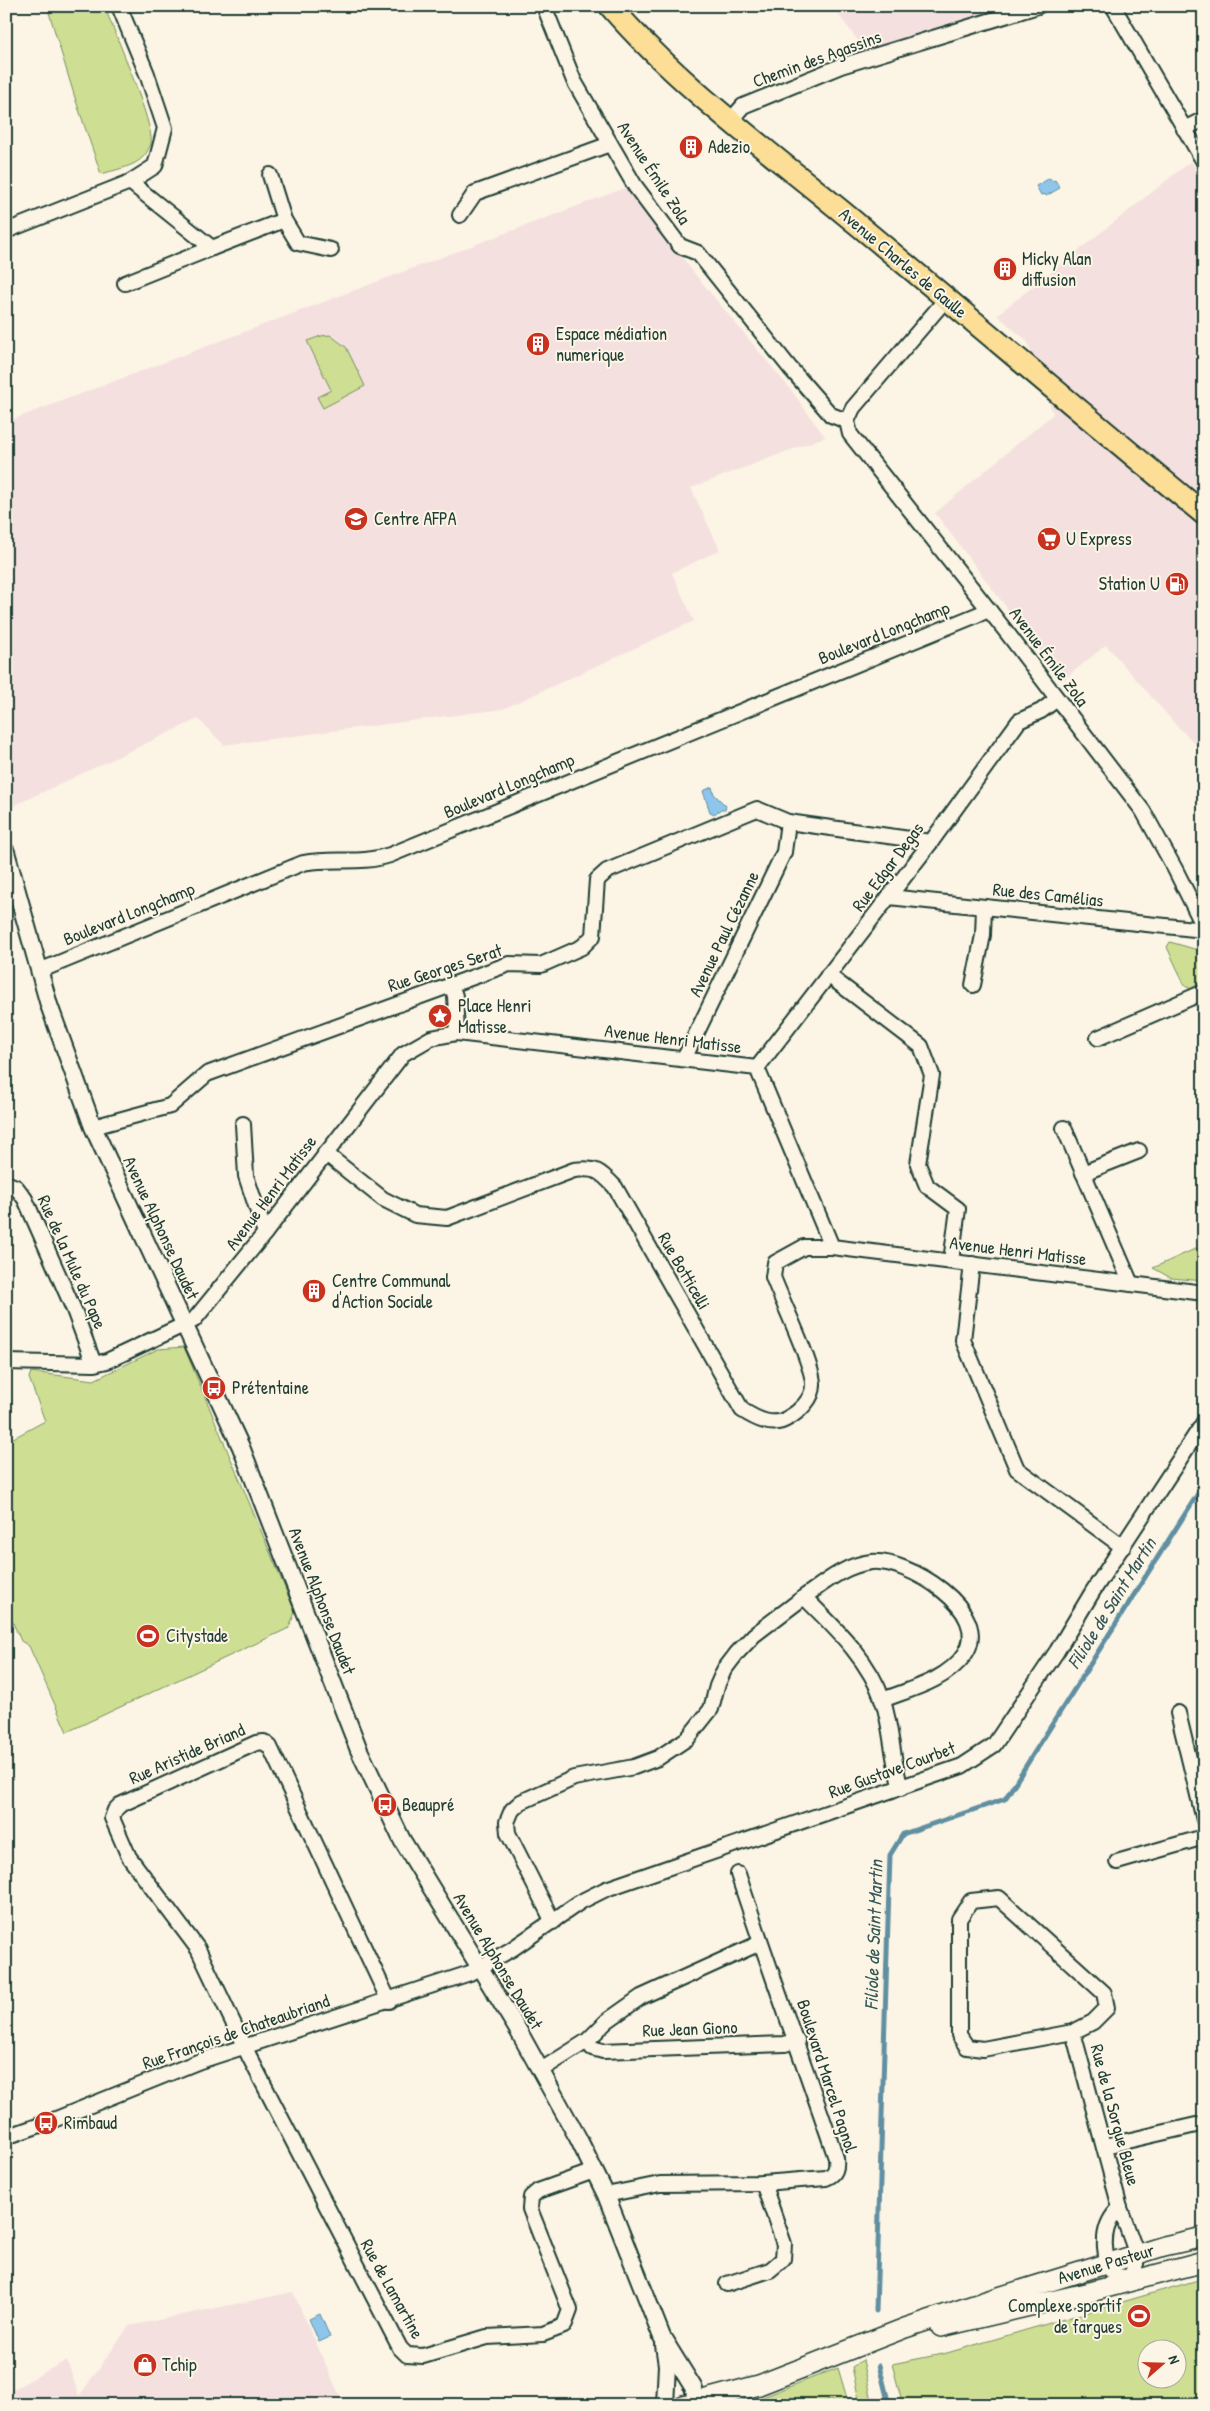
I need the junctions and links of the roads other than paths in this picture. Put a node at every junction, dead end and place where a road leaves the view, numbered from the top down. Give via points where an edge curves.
1 (119, 6) edge
2 (544, 6) edge
3 (610, 6) edge
4 (1038, 6) edge
5 (1113, 6) edge
6 (1204, 120) edge
7 (730, 121) junction
8 (1184, 129) junction
9 (610, 144) junction
10 (1204, 162) edge
11 (270, 175) dead end
12 (130, 182) junction
13 (460, 215) dead end
14 (284, 220) junction
15 (6, 231) edge
16 (212, 248) junction
17 (331, 250) dead end
18 (125, 283) dead end
19 (946, 299) junction
20 (847, 421) junction
21 (1204, 514) edge
22 (989, 610) junction
23 (1057, 699) junction
24 (788, 822) junction
25 (931, 842) junction
26 (6, 852) edge
27 (889, 898) junction
28 (984, 907) junction
29 (1204, 929) edge
30 (39, 971) junction
31 (828, 975) junction
32 (451, 984) junction
33 (974, 985) dead end
34 (1204, 992) edge
35 (457, 1033) junction
36 (1098, 1038) dead end
37 (684, 1059) junction
38 (757, 1068) junction
39 (243, 1124) dead end
40 (93, 1127) junction
41 (1064, 1128) dead end
42 (1138, 1151) dead end
43 (325, 1153) junction
44 (1083, 1173) junction
45 (6, 1183) edge
46 (265, 1233) junction
47 (832, 1247) junction
48 (952, 1261) junction
49 (972, 1264) junction
50 (1131, 1284) junction
51 (1204, 1293) edge
52 (184, 1325) junction
53 (6, 1362) edge
54 (94, 1364) junction
55 (1204, 1422) edge
56 (1123, 1547) junction
57 (804, 1597) junction
58 (882, 1700) junction
59 (1178, 1713) dead end
60 (901, 1788) junction
61 (1204, 1820) edge
62 (1204, 1837) edge
63 (1117, 1862) dead end
64 (738, 1874) dead end
65 (553, 1922) junction
66 (760, 1943) junction
67 (480, 1969) junction
68 (389, 2001) junction
69 (1073, 2032) junction
70 (797, 2040) junction
71 (587, 2041) junction
72 (245, 2047) junction
73 (541, 2070) junction
74 (1196, 2125) dead end
75 (6, 2137) edge
76 (1105, 2146) junction
77 (594, 2171) junction
78 (763, 2183) junction
79 (606, 2195) junction
80 (1120, 2208) junction
81 (1204, 2237) edge
82 (1137, 2254) junction
83 (1204, 2262) edge
84 (1108, 2263) junction
85 (1171, 2271) junction
86 (1204, 2272) edge
87 (1131, 2280) junction
88 (727, 2284) dead end
89 (662, 2337) junction
90 (867, 2344) junction
91 (691, 2403) edge
92 (665, 2405) edge

1 - 12 street via 165,128 155,166
2 - 9 street, Avenue Émile Zola via 574,82
3 - 7 main road, Avenue Charles de Gaulle via 644,43
4 - 7 street, Chemin des Agassins via 841,66 743,106
5 - 8 street
6 - 8 street
7 - 19 main road, Avenue Charles de Gaulle
8 - 10 street
9 - 13 street via 475,194
9 - 20 street, Avenue Émile Zola via 635,186 680,246 698,253 824,408 831,415
11 - 14 street
12 - 15 street
12 - 16 street
14 - 16 street
14 - 17 street via 298,243
16 - 18 street
19 - 20 street via 853,408
19 - 21 main road, Avenue Charles de Gaulle
20 - 22 street, Avenue Émile Zola via 850,434 866,457
22 - 23 street, Avenue Émile Zola
22 - 30 street, Boulevard Longchamp via 390,855 361,862 324,859 303,863
23 - 25 street, Rue Edgar Degas via 1041,711 1019,720
23 - 29 street, Avenue Émile Zola via 1143,811
24 - 25 street, Rue Georges Serat
24 - 32 street, Rue Georges Serat via 757,809 607,871 597,880 593,936 582,947 541,965 509,964
24 - 37 street, Avenue Paul Cézanne via 784,852
25 - 27 street, Rue Edgar Degas
26 - 30 street, Avenue Alphonse Daudet
27 - 28 street, Rue des Camélias
27 - 31 street, Rue Edgar Degas
28 - 29 street, Rue des Camélias
28 - 33 street via 983,935
30 - 40 street, Avenue Alphonse Daudet
31 - 38 street, Rue Edgar Degas
31 - 48 street via 921,1046 932,1075 918,1164 927,1186 958,1209
32 - 35 street via 455,996
32 - 40 street, Rue Georges Serat via 207,1074 170,1106
34 - 36 street
35 - 37 street, Avenue Henri Matisse
35 - 43 street, Avenue Henri Matisse via 430,1038 403,1054
37 - 38 street, Avenue Henri Matisse
38 - 47 street, Avenue Henri Matisse
39 - 46 street via 246,1176
40 - 52 street, Avenue Alphonse Daudet
41 - 44 street
42 - 44 street
43 - 46 street, Avenue Henri Matisse
43 - 47 street, Rue Botticelli via 383,1198 415,1215 447,1218 574,1170 590,1168 602,1173 615,1187 742,1410 755,1419 771,1422 781,1422 798,1412 813,1386 773,1277 775,1263 804,1247
44 - 50 street
45 - 54 street, Rue de la Mule du Pape via 16,1187 25,1199
46 - 52 street, Avenue Henri Matisse via 201,1313
47 - 48 street, Avenue Henri Matisse
48 - 49 street, Avenue Henri Matisse
49 - 50 street, Avenue Henri Matisse
49 - 56 street via 963,1340 1017,1469
50 - 51 street, Avenue Henri Matisse
52 - 54 street, Avenue Henri Matisse
52 - 67 street, Avenue Alphonse Daudet via 241,1448 358,1750 402,1840
53 - 54 street, Avenue Henri Matisse
55 - 56 street, Rue Gustave Courbet
56 - 60 street, Rue Gustave Courbet via 994,1745 962,1766
57 - 58 street via 856,1651
57 - 58 street via 840,1572 870,1562 888,1562 907,1569 949,1595 963,1611 970,1629 970,1642 966,1653 956,1664 928,1683
57 - 65 street via 754,1635 737,1653 724,1670 710,1709 688,1738 658,1758 620,1771 574,1778 521,1802 512,1810 507,1822 508,1833
58 - 60 street
59 - 61 street
60 - 65 street, Rue Gustave Courbet via 606,1889 580,1902
62 - 63 street
64 - 66 street, Boulevard Marcel Pagnol
65 - 67 street, Rue Gustave Courbet
66 - 70 street, Boulevard Marcel Pagnol
66 - 71 street via 641,1997 606,2021
67 - 68 street, Rue François de Chateaubriand
67 - 73 street, Avenue Alphonse Daudet
68 - 72 street, Rue François de Chateaubriand
68 - 72 street, Rue Aristide Briand via 270,1747 264,1742 256,1743 120,1805 112,1818 138,1873 198,1949
69 - 69 street, Rue de la Sorgue Bleue via 1093,2022 1107,2008 1104,1993 999,1898 971,1901 959,1919 959,2035 967,2047 983,2049
69 - 76 street, Rue de la Sorgue Bleue
70 - 71 street, Rue Jean Giono via 785,2044 603,2051 592,2048
70 - 78 street, Boulevard Marcel Pagnol via 837,2167 833,2175 826,2178
71 - 73 street
72 - 75 street, Rue François de Chateaubriand via 157,2077
72 - 77 street, Rue de Lamartine via 400,2348 406,2354 423,2356 488,2338 543,2334 564,2326 570,2310 530,2209 530,2197 538,2191
73 - 77 street, Avenue Alphonse Daudet
74 - 76 street
76 - 80 street, Rue de la Sorgue Bleue
77 - 79 street, Avenue Alphonse Daudet
78 - 79 street, Boulevard Marcel Pagnol via 660,2184
78 - 88 street via 784,2244 783,2259 770,2270
79 - 89 street, Avenue Alphonse Daudet
80 - 82 street, Rue de la Sorgue Bleue
80 - 84 street via 1111,2216 1107,2226
81 - 82 main road, Avenue Pasteur
82 - 84 main road, Avenue Pasteur
82 - 87 street
83 - 85 main road, Avenue Pasteur
84 - 87 street via 1111,2272
84 - 90 main road, Avenue Pasteur via 905,2328
85 - 86 street
85 - 87 main road, Avenue Pasteur
87 - 90 main road, Avenue Pasteur via 999,2315
89 - 91 street, Avenue Alphonse Daudet via 693,2387
89 - 92 street, Avenue Alphonse Daudet via 667,2365
90 - 91 main road, Avenue Pasteur via 759,2385

